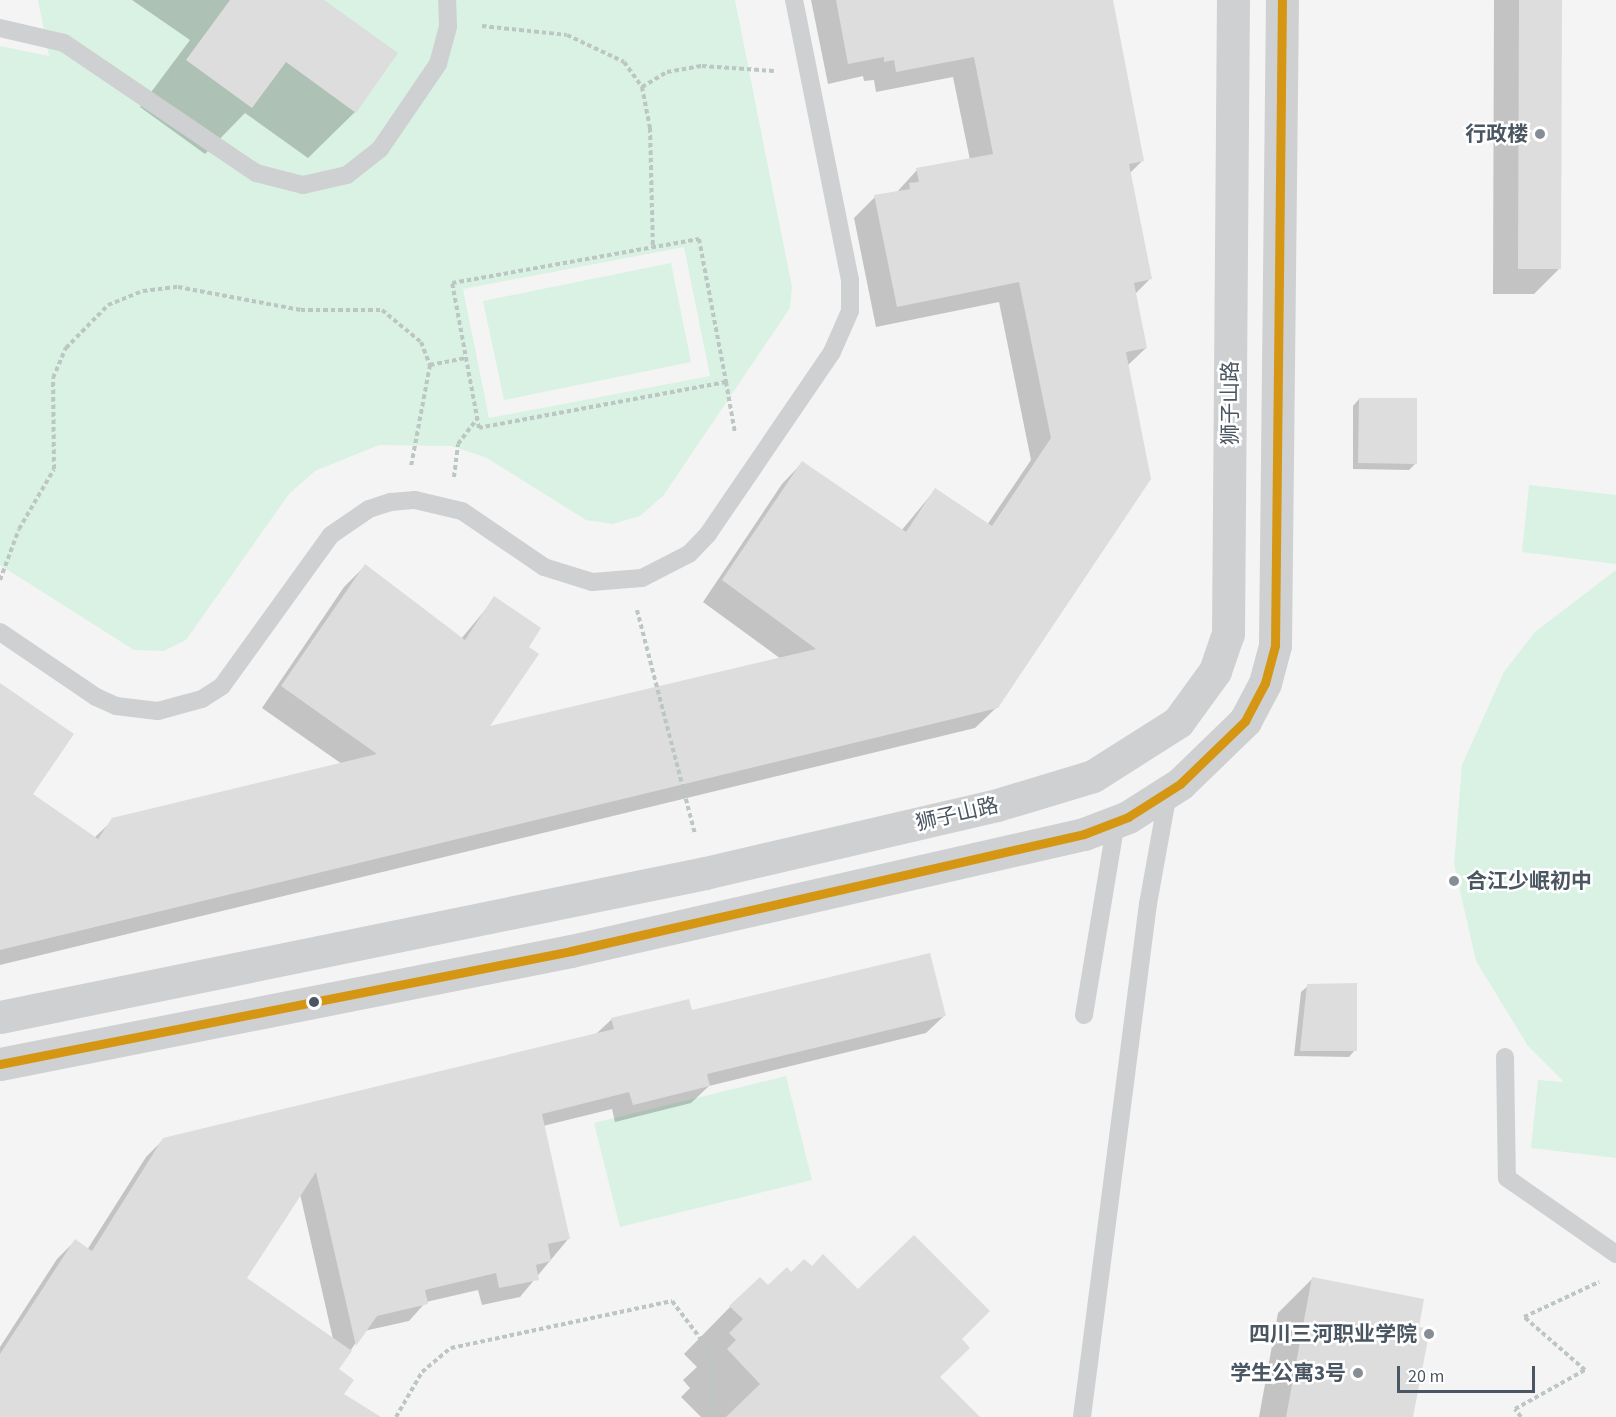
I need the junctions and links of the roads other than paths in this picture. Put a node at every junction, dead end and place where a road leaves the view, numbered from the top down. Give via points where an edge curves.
1 (447, 0) edge
2 (794, 0) edge
3 (1233, 0) edge
4 (1282, 0) edge
5 (0, 28) edge
6 (0, 632) edge
7 (1168, 793) junction
8 (1116, 821) junction
9 (1084, 1015) dead end
10 (0, 1017) edge
11 (1505, 1057) dead end
12 (0, 1064) edge
13 (1616, 1254) edge
14 (1082, 1417) edge

1 - 5 lane via 448,26 438,64 380,149 347,175 303,185 256,173 64,43
2 - 6 lane via 850,280 850,312 832,352 689,554 629,580 592,582 544,567 448,507 403,501 369,509 331,535 239,669 202,699 180,708 116,706
3 - 10 street, 狮子山路 via 1228,634 1215,671 1178,722 1093,776 1008,802 705,873
4 - 7 street via 1275,645 1268,675 1245,721
7 - 8 street
7 - 14 lane via 1148,904
8 - 9 lane
8 - 12 street via 1084,834 571,951
11 - 13 lane via 1507,1178

